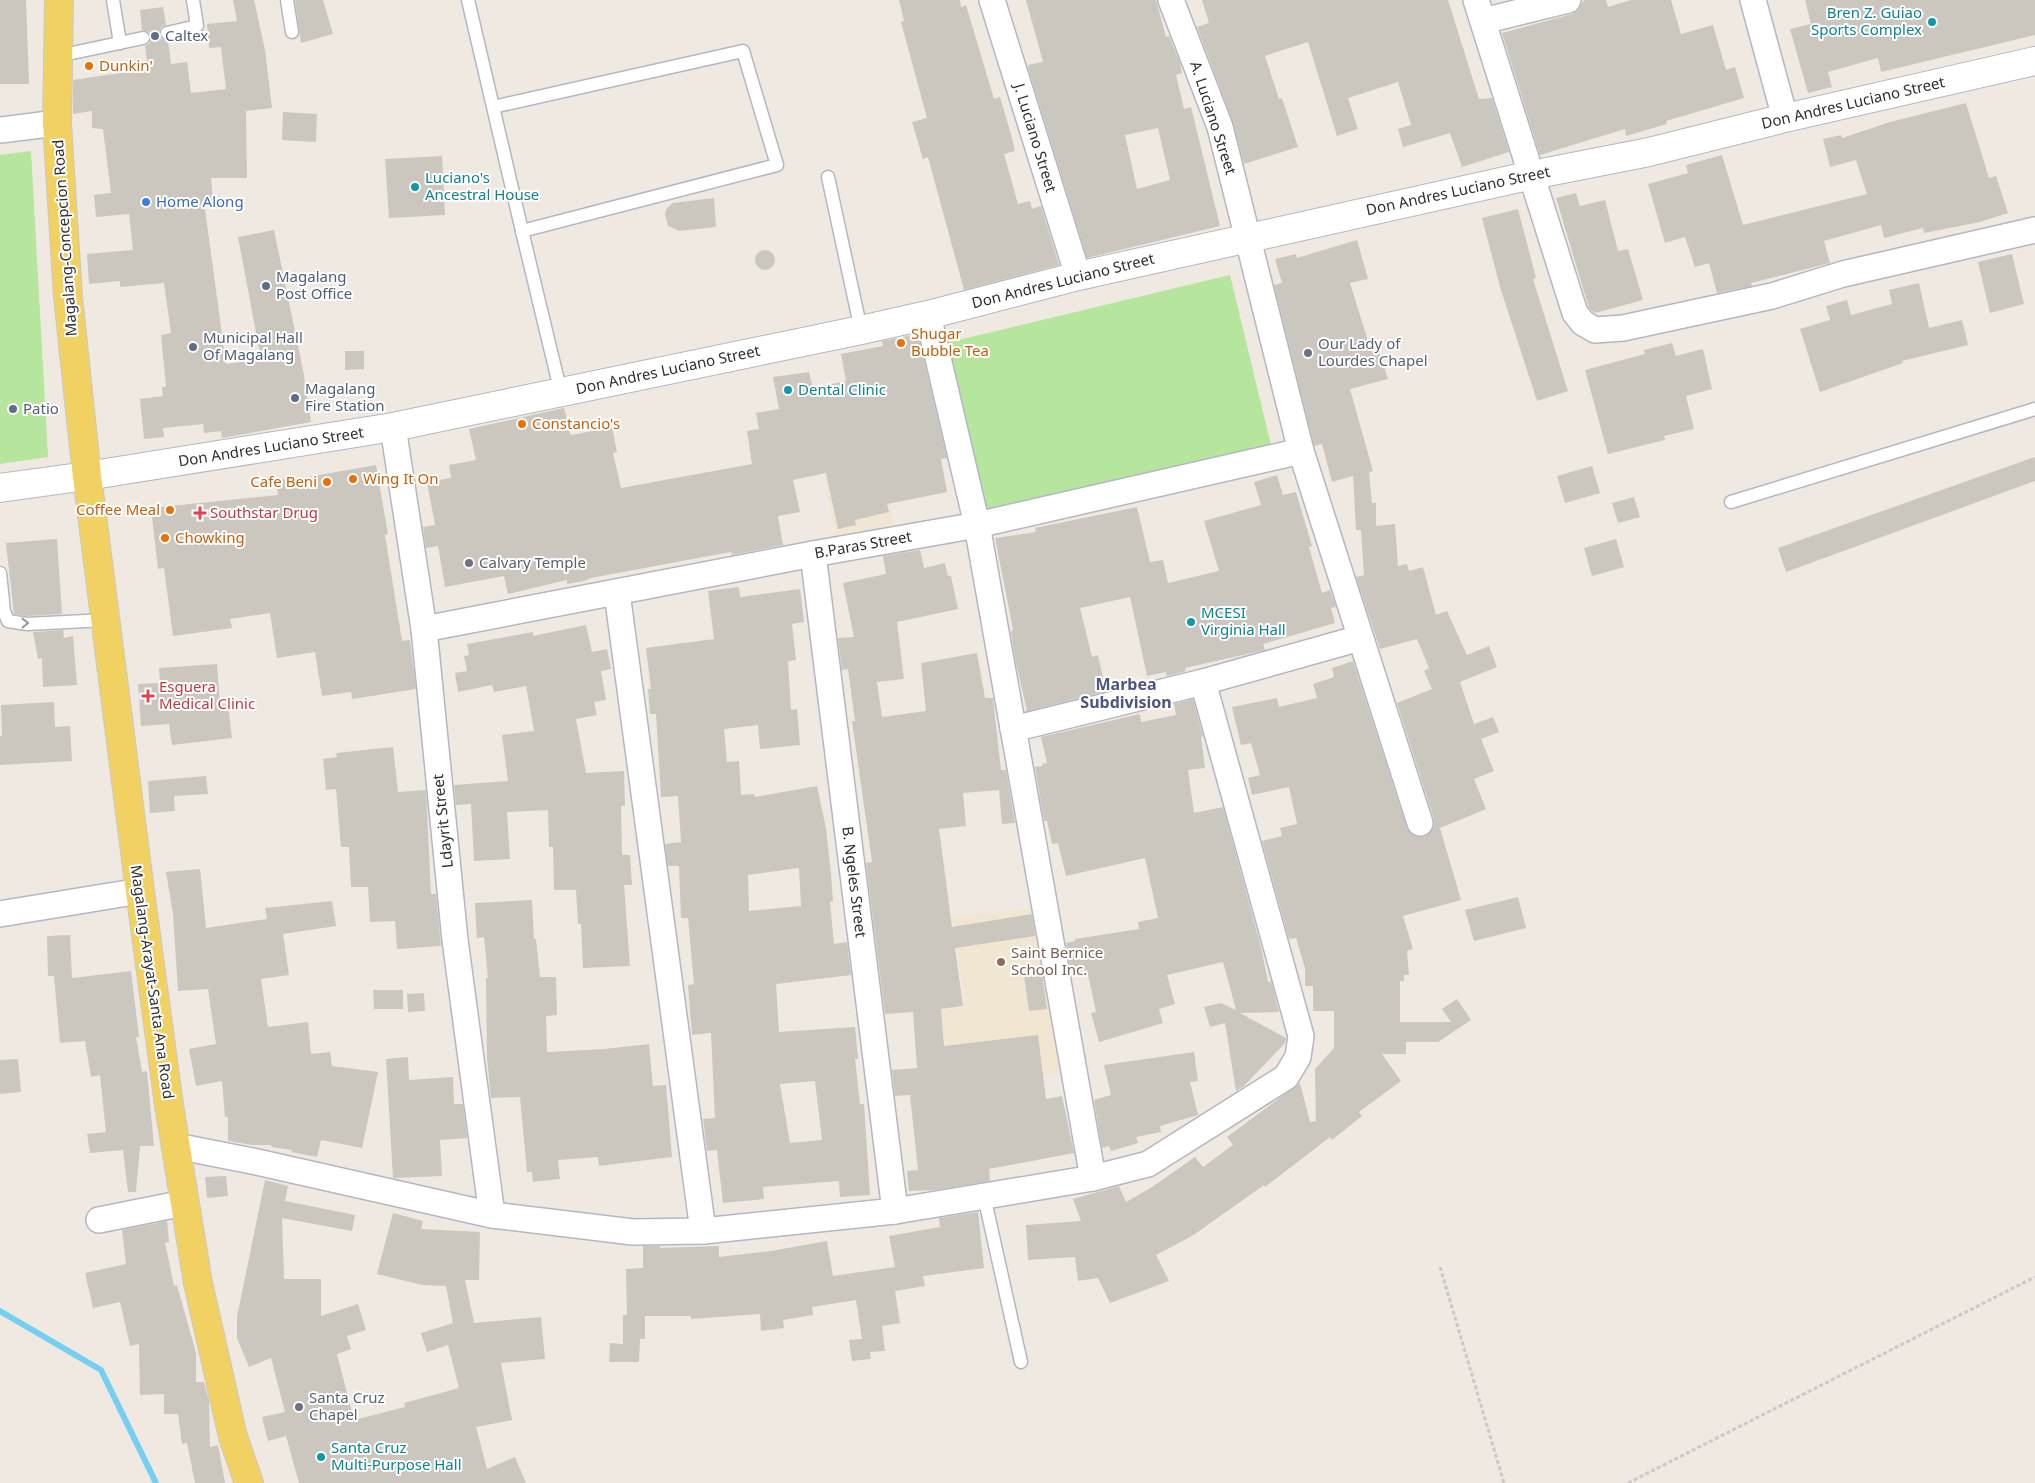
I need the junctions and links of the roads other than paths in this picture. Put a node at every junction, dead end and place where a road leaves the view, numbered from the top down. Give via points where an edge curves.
1 (113, 0) edge
2 (193, 0) edge
3 (287, 0) edge
4 (468, 0) edge
5 (992, 0) edge
6 (1171, 0) edge
7 (1568, 0) edge
8 (1753, 0) edge
9 (64, 1) edge
10 (1479, 10) edge
11 (292, 32) dead end
12 (167, 33) dead end
13 (143, 38) dead end
14 (120, 43) junction
15 (58, 56) junction
16 (2035, 61) edge
17 (493, 107) junction
18 (1785, 118) junction
19 (57, 123) junction
20 (0, 130) edge
21 (1532, 175) junction
22 (828, 177) dead end
23 (2035, 230) edge
24 (522, 231) junction
25 (1246, 238) junction
26 (1078, 276) junction
27 (928, 315) junction
28 (861, 330) junction
29 (561, 393) junction
30 (2035, 409) edge
31 (392, 428) junction
32 (1300, 451) junction
33 (87, 476) junction
34 (0, 488) edge
35 (1731, 502) dead end
36 (977, 525) junction
37 (813, 554) junction
38 (0, 573) edge
39 (617, 593) junction
40 (106, 620) junction
41 (424, 629) junction
42 (1360, 638) junction
43 (1203, 682) junction
44 (1013, 729) junction
45 (1420, 823) dead end
46 (140, 891) junction
47 (0, 914) edge
48 (176, 1146) junction
49 (1093, 1178) junction
50 (984, 1196) junction
51 (184, 1203) junction
52 (895, 1211) junction
53 (492, 1214) junction
54 (99, 1220) dead end
55 (703, 1231) junction
56 (1021, 1362) dead end
57 (249, 1483) edge

1 - 14 lane
2 - 12 lane via 197,26
3 - 11 lane
4 - 17 lane
5 - 26 street, J. Luciano Street
6 - 25 street, A. Luciano Street via 1220,127
7 - 10 street
8 - 18 street
9 - 15 main road, Magalang-Concepcion Road
10 - 21 street
13 - 14 lane
14 - 15 lane
15 - 19 main road, Magalang-Concepcion Road
16 - 18 street, Don Andres Luciano Street
17 - 24 lane
17 - 24 lane via 744,51 777,165
18 - 21 street, Don Andres Luciano Street via 1649,152
19 - 20 street
19 - 33 main road, Magalang-Concepcion Road via 68,297
21 - 23 street via 1575,313 1595,330 1623,328 1772,296 1843,274
21 - 25 street, Don Andres Luciano Street
22 - 28 lane
24 - 29 lane
25 - 26 street, Don Andres Luciano Street
25 - 32 street, A. Luciano Street
26 - 27 street, Don Andres Luciano Street
27 - 28 street, Don Andres Luciano Street
27 - 36 street
28 - 29 street, Don Andres Luciano Street
29 - 31 street, Don Andres Luciano Street
30 - 35 lane
31 - 33 street, Don Andres Luciano Street
31 - 41 street, Ldayrit Street
32 - 36 street, B.Paras Street
32 - 42 street, A. Luciano Street
33 - 34 street, Don Andres Luciano Street
33 - 40 main road, Magalang-Arayat-Santa Ana Road
36 - 37 street, B.Paras Street
36 - 44 street
37 - 39 street, B.Paras Street
37 - 52 street, B. Ngeles Street
38 -> 40 lane via 8,621 28,624
39 - 41 street, B.Paras Street
39 - 55 street
40 - 46 main road, Magalang-Arayat-Santa Ana Road
41 - 53 street, Ldayrit Street via 454,940
42 - 43 street
42 - 45 street, A. Luciano Street
43 - 44 street
43 - 49 street via 1301,1036 1298,1057 1286,1077 1148,1164
44 - 49 street
46 - 47 street
46 - 48 main road, Magalang-Arayat-Santa Ana Road
48 - 51 main road, Magalang-Arayat-Santa Ana Road
48 - 53 street
49 - 50 street
50 - 52 street
50 - 56 lane
51 - 54 street
51 - 57 main road, Magalang-Arayat-Santa Ana Road via 230,1427
52 - 55 street
53 - 55 street via 633,1232

